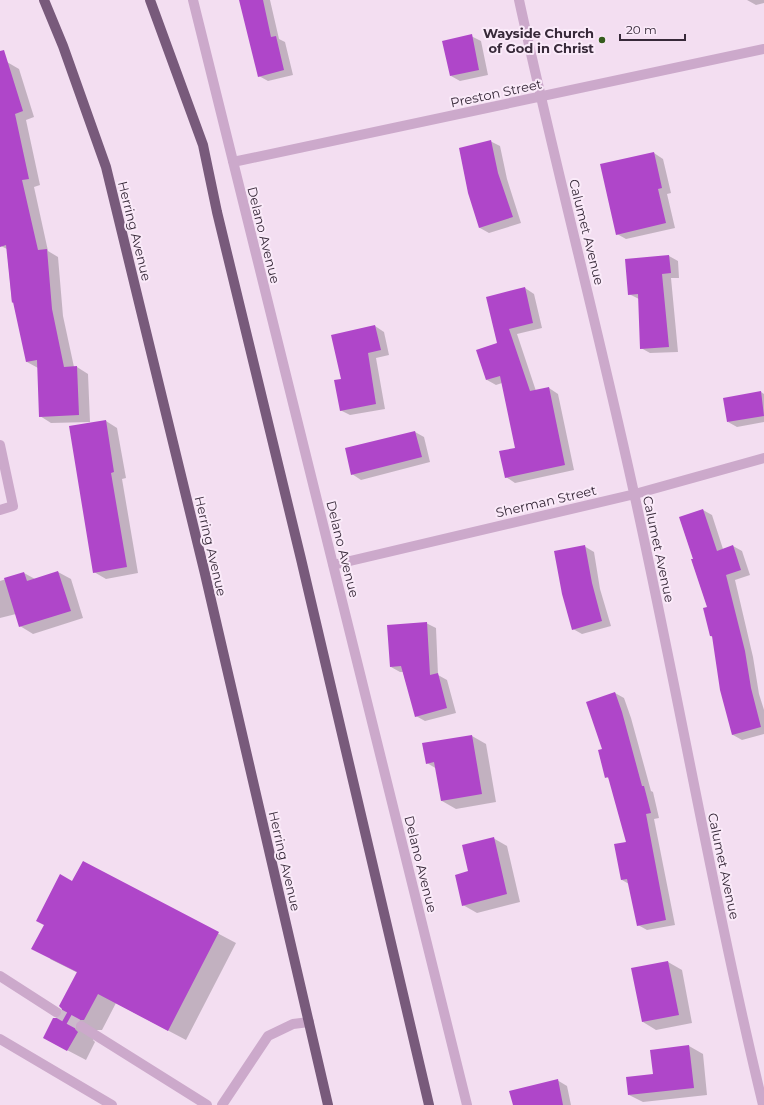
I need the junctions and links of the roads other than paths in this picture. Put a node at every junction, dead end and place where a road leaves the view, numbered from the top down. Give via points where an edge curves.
1 (44, 0) edge
2 (150, 0) edge
3 (193, 0) edge
4 (519, 0) edge
5 (764, 49) edge
6 (540, 96) junction
7 (233, 162) junction
8 (0, 445) edge
9 (764, 458) edge
10 (635, 494) junction
11 (0, 510) edge
12 (333, 565) junction
13 (0, 976) edge
14 (56, 1012) tunnel mouth
15 (308, 1022) junction
16 (81, 1026) tunnel mouth
17 (0, 1038) edge
18 (112, 1105) edge
19 (208, 1105) edge
20 (222, 1105) edge
21 (328, 1105) edge
22 (430, 1105) edge
23 (467, 1105) edge
24 (763, 1105) edge

1 - 15 main road, Herring Avenue via 106,167 205,574
2 - 22 main road via 203,145
3 - 7 street, Delano Avenue
4 - 6 street, Calumet Avenue
5 - 6 street, Preston Street
6 - 7 street, Preston Street
6 - 10 street, Calumet Avenue via 582,263
7 - 12 street, Delano Avenue
8 - 11 street via 13,506
9 - 10 street, Sherman Street
10 - 12 street, Sherman Street
10 - 24 street, Calumet Avenue via 740,1008
12 - 23 street, Delano Avenue
13 - 14 street
15 - 20 street via 292,1024 268,1036
15 - 21 main road, Herring Avenue
16 - 19 street
17 - 18 street

